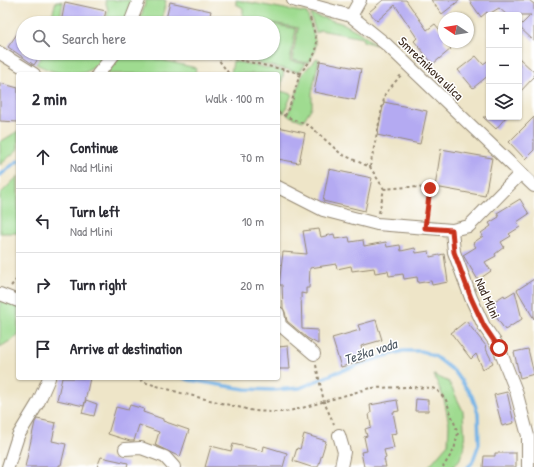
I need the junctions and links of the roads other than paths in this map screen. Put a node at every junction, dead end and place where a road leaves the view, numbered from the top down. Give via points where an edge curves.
1 (139, 0) edge
2 (292, 0) edge
3 (360, 0) edge
4 (133, 16) edge
5 (351, 16) junction
6 (0, 54) edge
7 (109, 60) edge
8 (31, 72) edge
9 (100, 72) edge
10 (520, 174) junction
11 (534, 186) edge
12 (280, 188) edge
13 (452, 230) junction
14 (0, 294) edge
15 (16, 300) edge
16 (280, 325) edge
17 (314, 354) dead end
18 (48, 380) edge
19 (339, 435) road end
20 (125, 449) dead end
21 (8, 467) edge
22 (174, 467) edge
23 (341, 467) edge
24 (528, 467) edge

1 - 4 street
2 - 5 street, Smrečnikova ulica
3 - 5 street
5 - 10 street, Smrečnikova ulica via 387,45
6 - 8 street
7 - 9 street
10 - 11 street, Smrečnikova ulica
10 - 13 street via 469,226
12 - 13 street via 323,210 377,224
13 - 24 street, Nad Mlini via 454,252 471,298 484,326 499,348 516,391 528,436
14 - 15 street
16 - 17 street
18 - 21 street via 18,436
19 - 23 street via 344,452
20 - 22 street via 141,448 165,457

